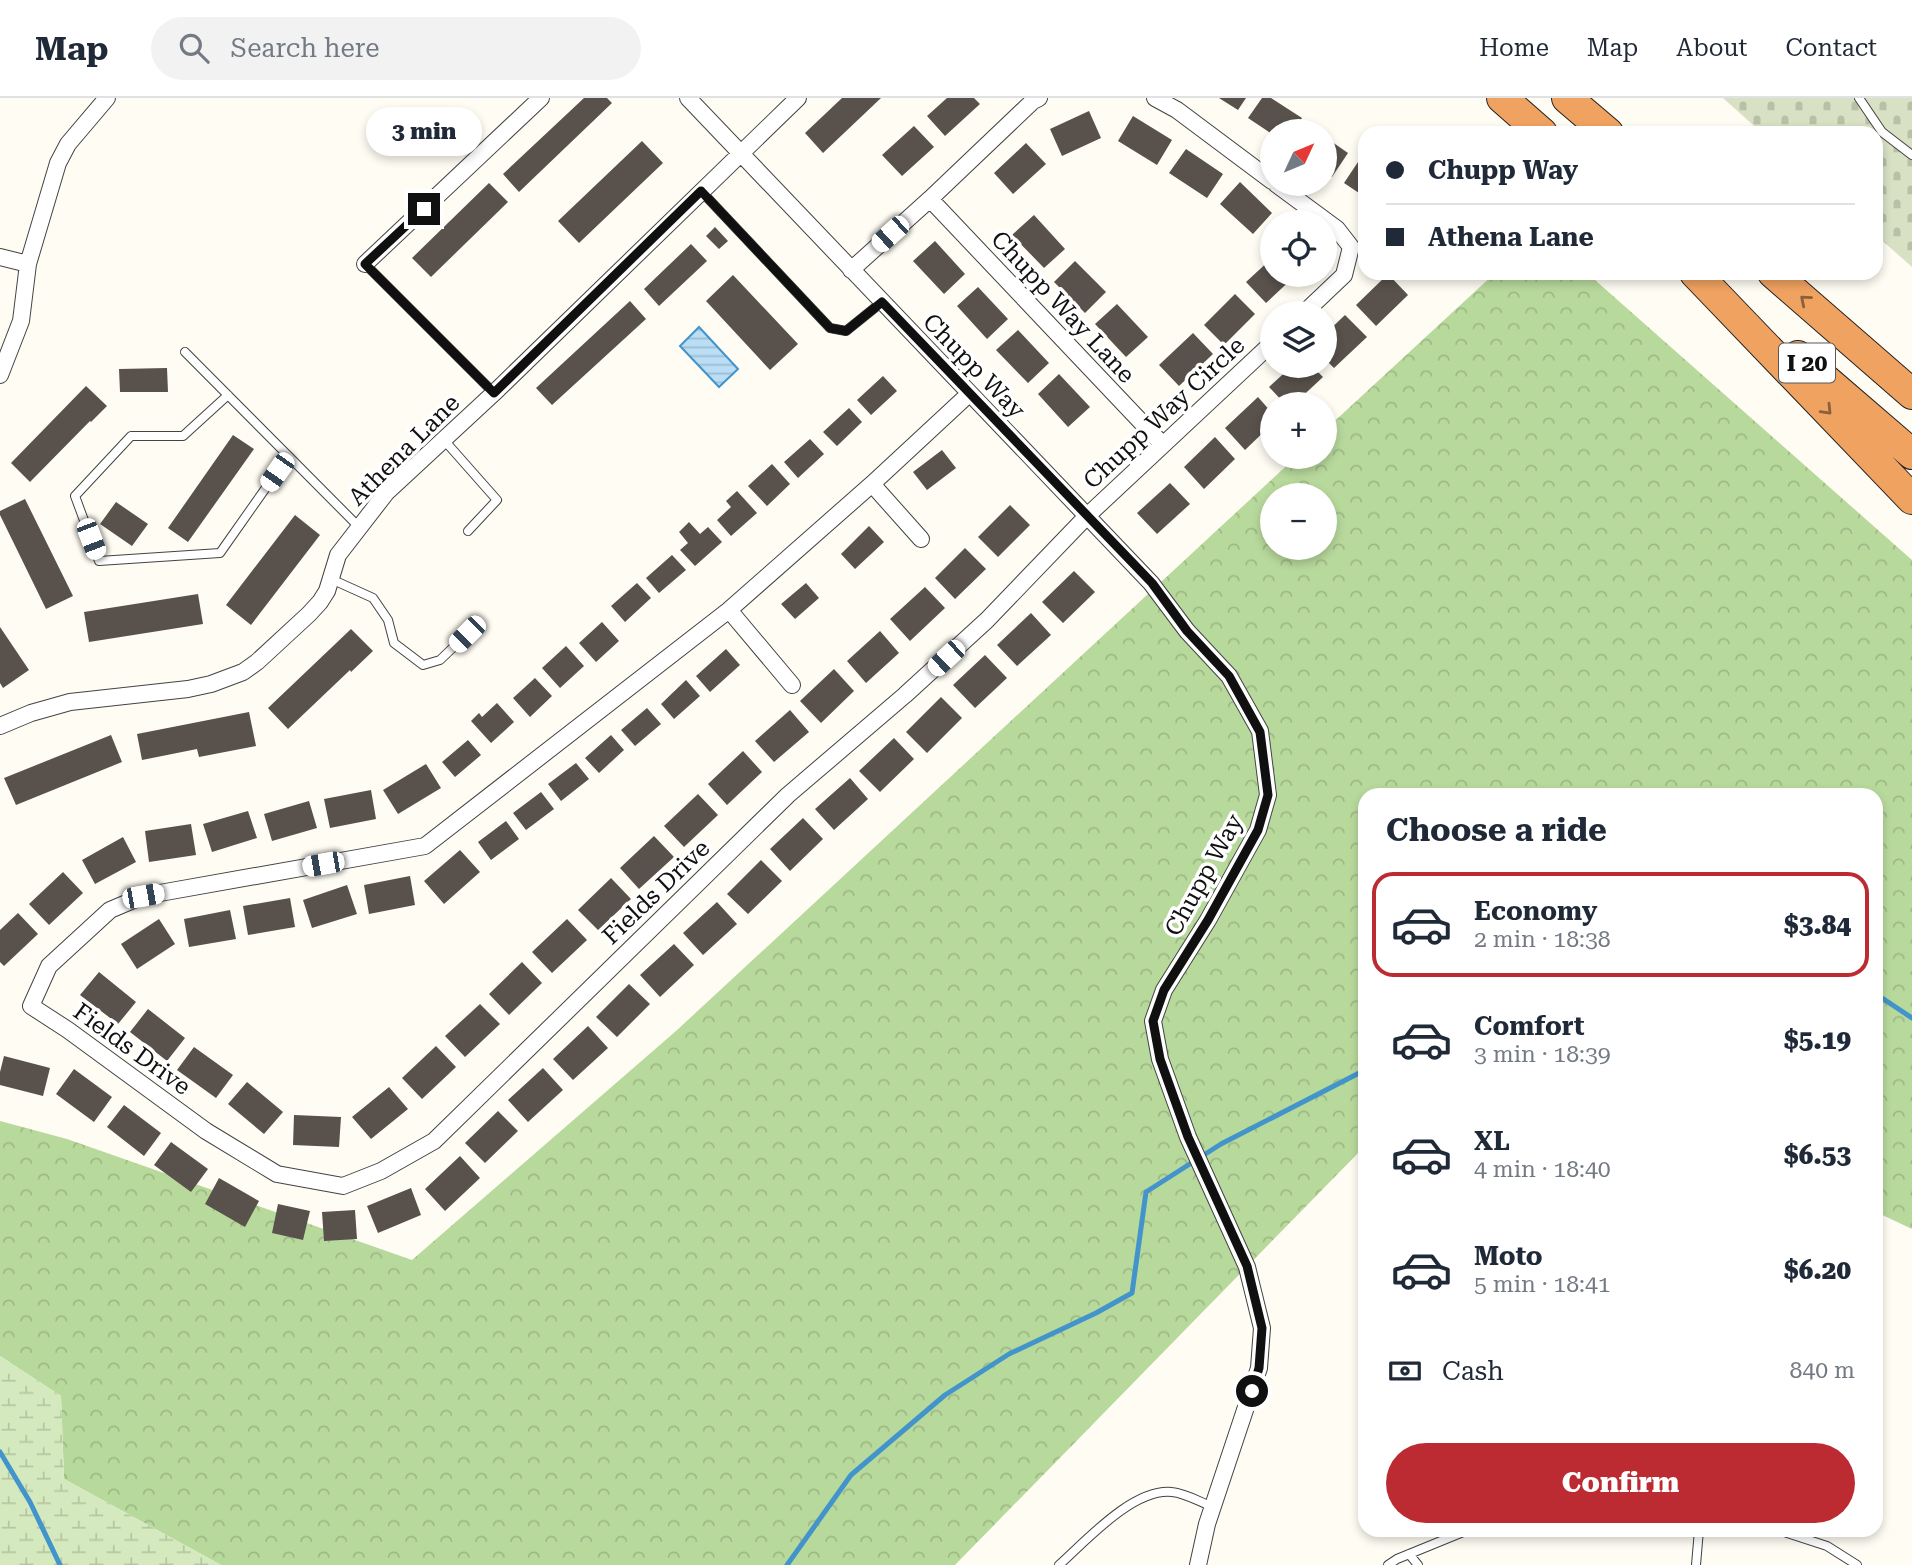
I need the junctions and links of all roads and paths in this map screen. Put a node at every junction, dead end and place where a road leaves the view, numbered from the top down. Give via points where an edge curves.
1 (106, 98) edge
2 (541, 98) edge
3 (688, 98) edge
4 (798, 98) edge
5 (1039, 98) edge
6 (1155, 98) edge
7 (1502, 98) edge
8 (1567, 98) edge
9 (1859, 98) edge
10 (1534, 126) edge
11 (1600, 126) edge
12 (1878, 126) edge
13 (1883, 133) edge
14 (740, 153) junction
15 (1912, 155) edge
16 (1260, 172) edge
17 (701, 191) junction
18 (1293, 196) edge
19 (930, 199) junction
20 (0, 257) edge
21 (28, 264) junction
22 (365, 264) joint
23 (851, 270) junction
24 (1702, 280) edge
25 (1711, 280) edge
26 (1781, 280) edge
27 (1317, 301) edge
28 (882, 302) junction
29 (185, 352) dead end
30 (1260, 354) edge
31 (0, 375) edge
32 (1912, 391) edge
33 (494, 393) junction
34 (969, 394) junction
35 (228, 395) junction
36 (444, 440) junction
37 (1163, 446) junction
38 (1912, 454) edge
39 (292, 460) junction
40 (872, 484) junction
41 (1912, 499) edge
42 (1087, 516) junction
43 (359, 527) junction
44 (468, 531) dead end
45 (921, 539) dead end
46 (331, 579) junction
47 (729, 610) junction
48 (467, 634) dead end
49 (792, 685) dead end
50 (0, 726) edge
51 (1213, 1507) junction
52 (1451, 1537) edge
53 (1698, 1537) edge
54 (1799, 1537) edge
55 (1409, 1554) junction
56 (1059, 1565) edge
57 (1198, 1565) edge
58 (1388, 1565) edge
59 (1418, 1565) edge
60 (1696, 1565) edge
61 (1857, 1565) edge

1 - 21 street via 58,163
2 - 22 street
3 - 14 street, Chupp Way
4 - 14 street, Athena Lane
5 - 19 street
6 - 16 street
7 - 10 highway
8 - 11 highway
9 - 12 lane
13 - 15 lane
14 - 17 street, Athena Lane
14 - 23 street, Chupp Way
17 - 28 lane via 830,328 846,331
17 - 33 street, Athena Lane
18 - 27 street via 1337,229 1351,247 1344,275
19 - 23 street
19 - 37 street, Chupp Way Lane
20 - 21 street
21 - 31 street via 21,321
22 - 33 lane
23 - 28 street, Chupp Way
24 -> 41 highway
25 - 38 highway, I 20
32 -> 26 highway, I 20
28 - 34 street, Chupp Way
29 - 35 lane
30 - 37 street, Chupp Way Circle
33 - 36 street, Athena Lane
34 - 40 street, Fields Drive
34 - 42 street, Chupp Way
35 - 39 lane
35 - 39 lane via 183,436 131,436 75,496 99,561 220,553 277,472
36 - 43 street, Athena Lane via 386,493
36 - 44 lane via 497,500
37 - 42 street, Chupp Way Circle
39 - 43 lane
40 - 45 street
40 - 47 street, Fields Drive
42 - 47 street, Fields Drive via 987,620 788,795 434,1141 381,1171 344,1186 277,1174 206,1132 31,1006 49,966 110,910 143,896 425,846
42 - 51 street, Chupp Way via 1152,583 1187,631 1229,676 1260,732 1268,795 1258,830 1164,990 1153,1021 1160,1059 1188,1137 1247,1266 1262,1328 1259,1368
43 - 46 street, Athena Lane via 338,555
46 - 48 lane via 373,598 388,620 394,643 424,665 440,660
46 - 50 street, Athena Lane via 309,614 257,662 235,675 188,689 70,702
47 - 49 street
51 - 56 lane via 1172,1492 1148,1494 1122,1509
51 - 57 street, Chupp Way
52 - 55 lane
53 - 60 lane
54 - 61 lane via 1827,1546
55 - 58 lane
55 - 59 lane

